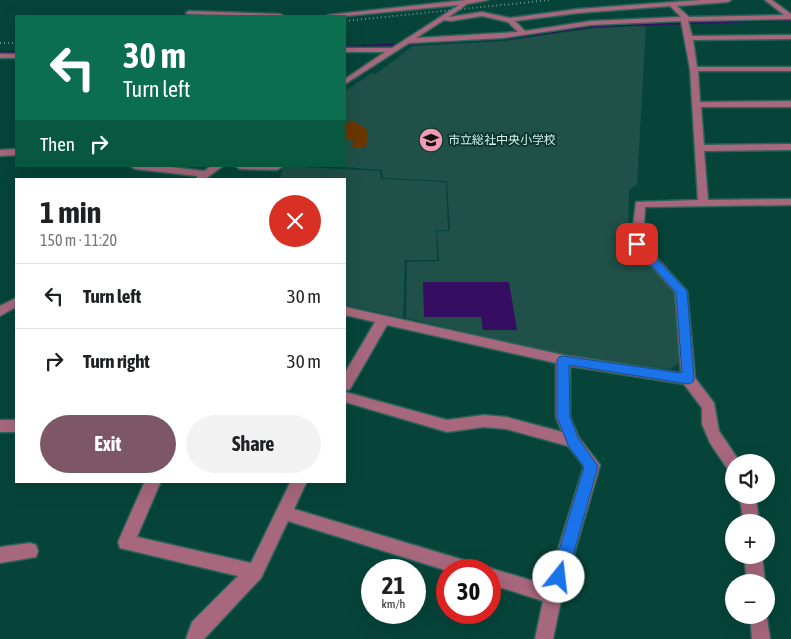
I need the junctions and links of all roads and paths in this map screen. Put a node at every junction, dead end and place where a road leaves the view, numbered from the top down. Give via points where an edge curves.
1 (485, 0) edge
2 (728, 0) edge
3 (768, 0) edge
4 (468, 1) edge
5 (672, 4) junction
6 (189, 13) dead end
7 (250, 15) edge
8 (339, 15) edge
9 (791, 17) edge
10 (440, 18) junction
11 (510, 20) junction
12 (686, 21) junction
13 (524, 33) junction
14 (791, 37) edge
15 (689, 38) junction
16 (400, 45) junction
17 (346, 50) edge
18 (0, 56) edge
19 (15, 56) edge
20 (791, 68) edge
21 (694, 69) junction
22 (346, 81) edge
23 (791, 104) edge
24 (696, 105) junction
25 (791, 147) edge
26 (700, 148) junction
27 (15, 152) edge
28 (0, 153) edge
29 (142, 167) edge
30 (216, 167) edge
31 (202, 176) edge
32 (703, 202) junction
33 (791, 202) edge
34 (15, 303) edge
35 (346, 311) edge
36 (0, 312) edge
37 (383, 320) junction
38 (563, 360) junction
39 (688, 379) junction
40 (346, 383) edge
41 (346, 397) edge
42 (0, 426) edge
43 (15, 426) edge
44 (572, 441) junction
45 (725, 454) edge
46 (152, 483) edge
47 (298, 483) edge
48 (284, 513) junction
49 (30, 551) dead end
50 (0, 555) edge
51 (436, 560) edge
52 (255, 572) junction
53 (501, 579) edge
54 (554, 595) junction
55 (760, 624) edge
56 (195, 639) edge
57 (544, 639) edge
58 (761, 639) edge

1 - 4 street
2 - 5 street
3 - 9 street
4 - 8 street
4 - 10 street
5 - 11 street
5 - 12 street
6 - 7 street
9 - 12 street
10 - 11 street via 482,14
10 - 16 street
11 - 13 street
12 - 13 street via 591,22
12 - 15 street
13 - 16 street
14 - 15 street
15 - 21 street
16 - 17 street
16 - 22 street
18 - 19 street
20 - 21 street
21 - 24 street
23 - 24 street
24 - 26 street
25 - 26 street
26 - 32 street
27 - 28 street
29 - 31 street
30 - 31 street
32 - 33 street
32 - 39 street via 640,204 637,244 681,291
34 - 36 street
35 - 37 street
37 - 38 street
37 - 40 street
38 - 39 street
38 - 44 street via 563,417
39 - 45 street via 710,406 708,417 714,438
41 - 44 street via 447,426 484,421 506,423
42 - 43 street
44 - 54 street via 592,466
46 - 52 street via 126,542
47 - 48 street
48 - 51 street
48 - 52 street
49 - 50 street
52 - 56 street via 200,629
53 - 54 street
54 - 57 street
55 - 58 street

